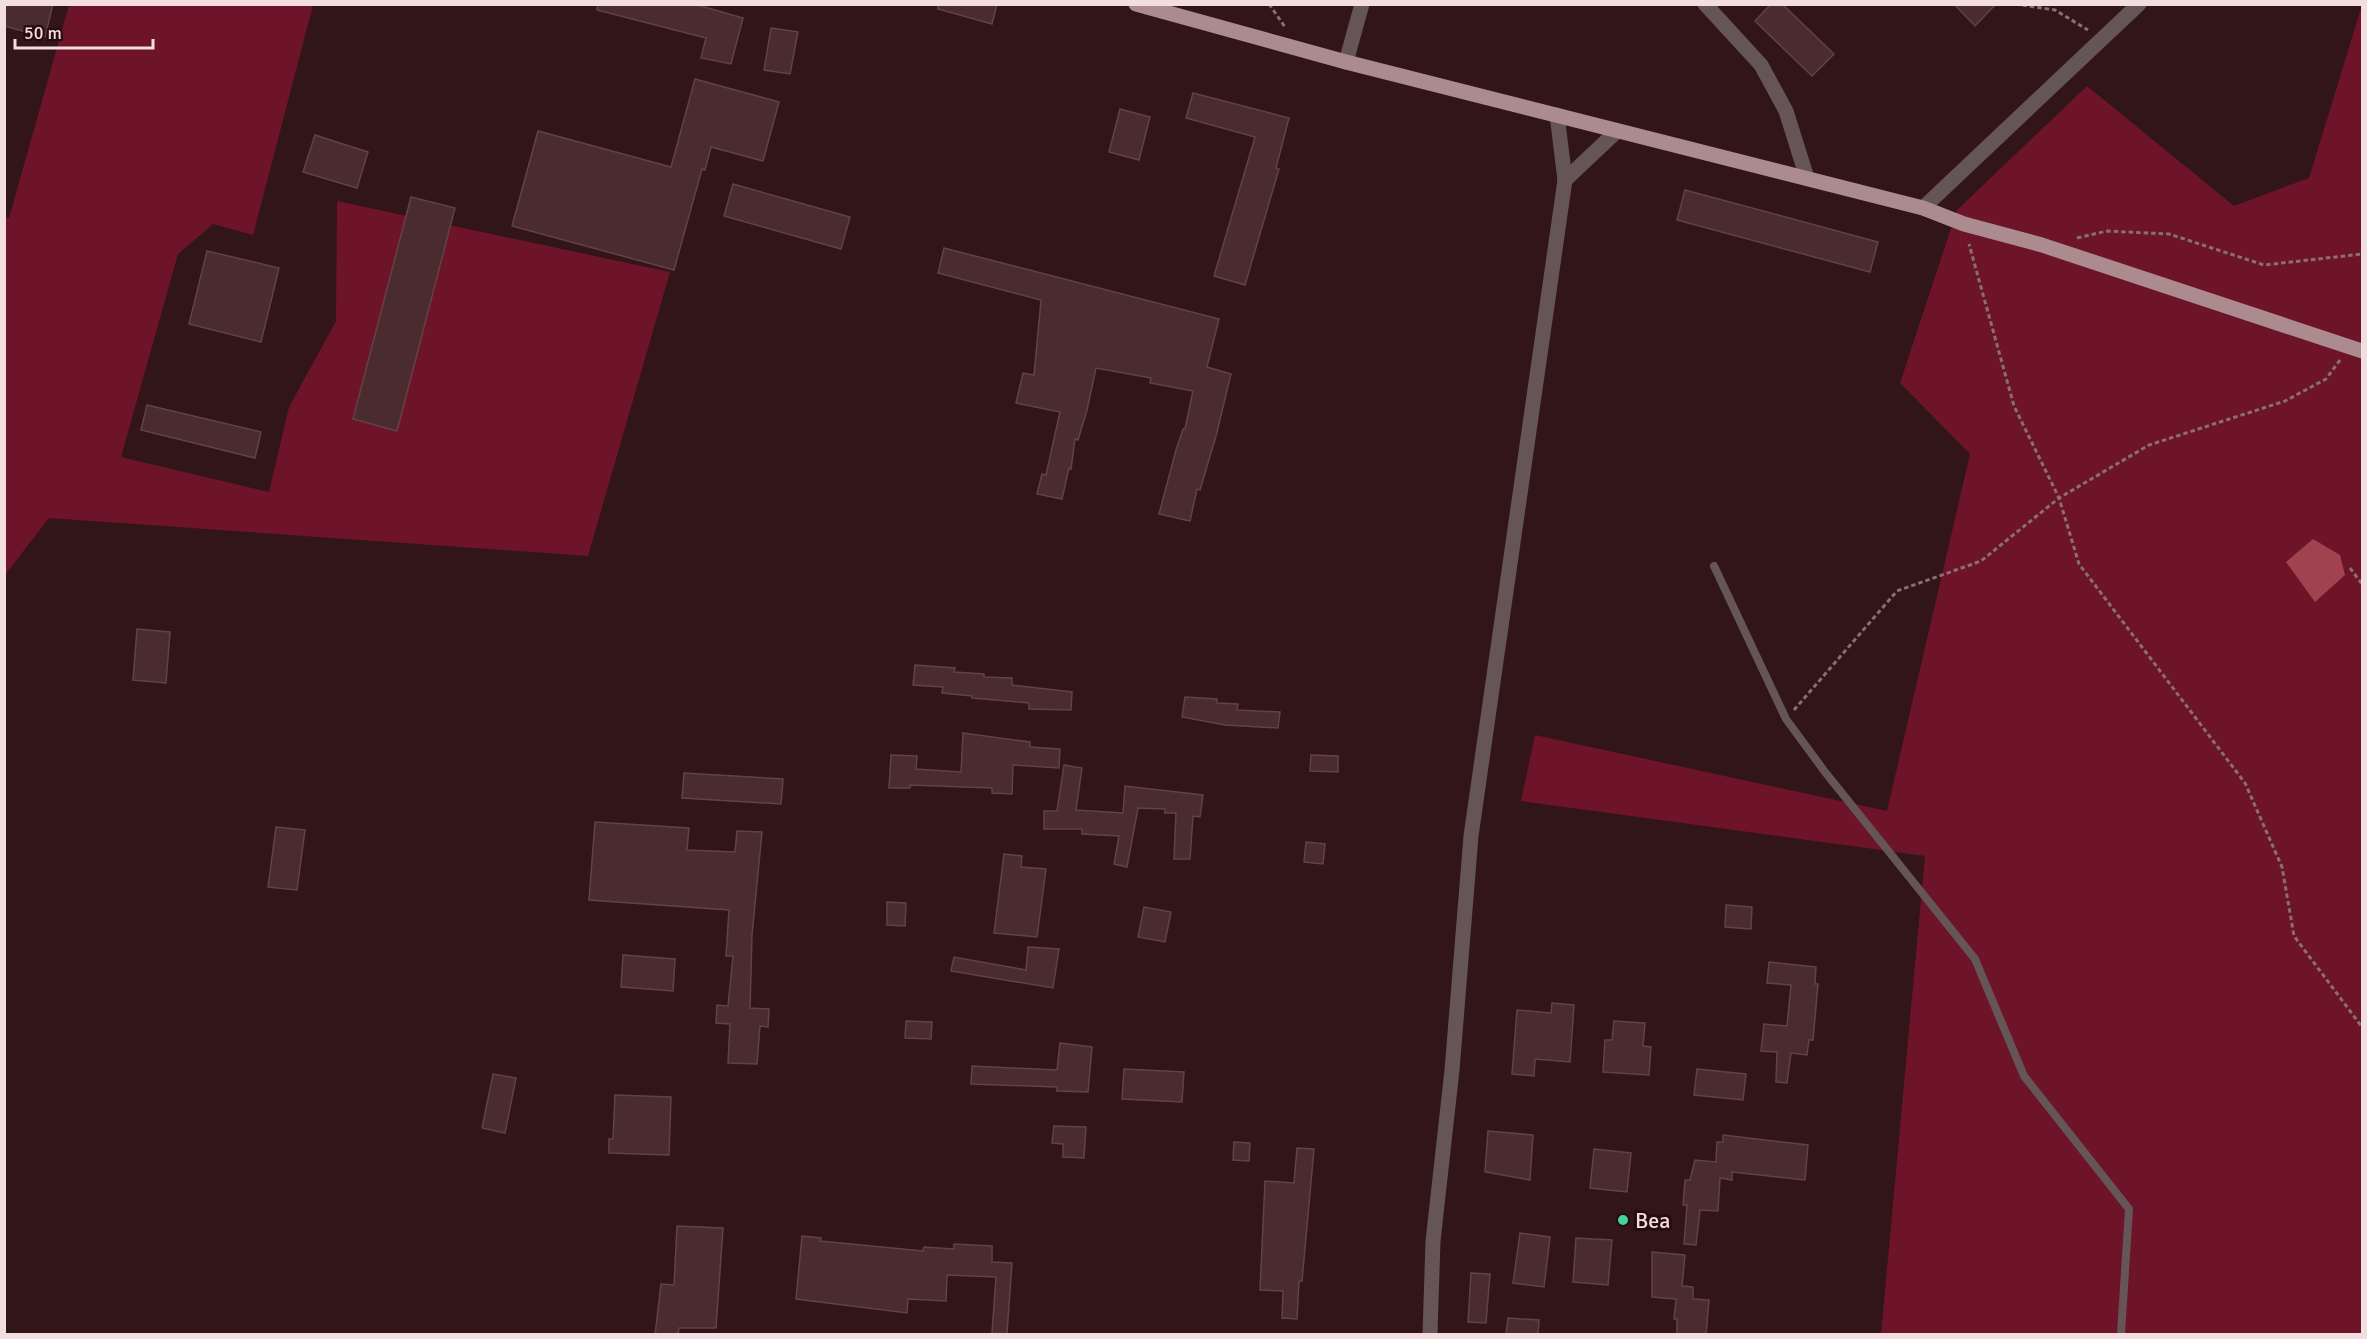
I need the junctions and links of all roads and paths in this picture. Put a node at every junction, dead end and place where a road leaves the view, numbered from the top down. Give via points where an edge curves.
1 (1136, 4) edge
2 (1362, 4) edge
3 (1705, 4) edge
4 (2015, 4) edge
5 (2139, 4) edge
6 (2102, 39) junction
7 (1346, 62) junction
8 (1557, 115) junction
9 (1617, 131) junction
10 (1807, 178) junction
11 (1565, 180) junction
12 (1923, 208) junction
13 (1964, 224) junction
14 (2075, 238) dead end
15 (2362, 254) edge
16 (2357, 349) edge
17 (2059, 498) junction
18 (1714, 566) dead end
19 (2350, 568) dead end
20 (2362, 584) edge
21 (1786, 719) junction
22 (2362, 1027) edge
23 (1430, 1335) edge
24 (2121, 1335) edge

1 - 7 main road
2 - 7 street
3 - 10 street via 1761,65 1786,111
4 - 6 path via 2055,10
5 - 6 street
6 - 12 street
7 - 8 main road
8 - 9 main road
8 - 11 street
9 - 10 main road
9 - 11 street
10 - 12 main road
11 - 23 street via 1471,836 1433,1241
12 - 13 main road
13 - 16 main road via 2043,245
13 - 17 path via 2014,406
14 - 15 path via 2107,231 2169,234 2264,265
16 - 17 path via 2326,379 2285,401 2149,445
17 - 21 path via 1981,561 1897,591
17 - 22 path via 2079,564 2245,783 2282,867 2294,936
18 - 21 lane
19 - 20 path
21 - 24 lane via 1975,959 2024,1076 2129,1209

